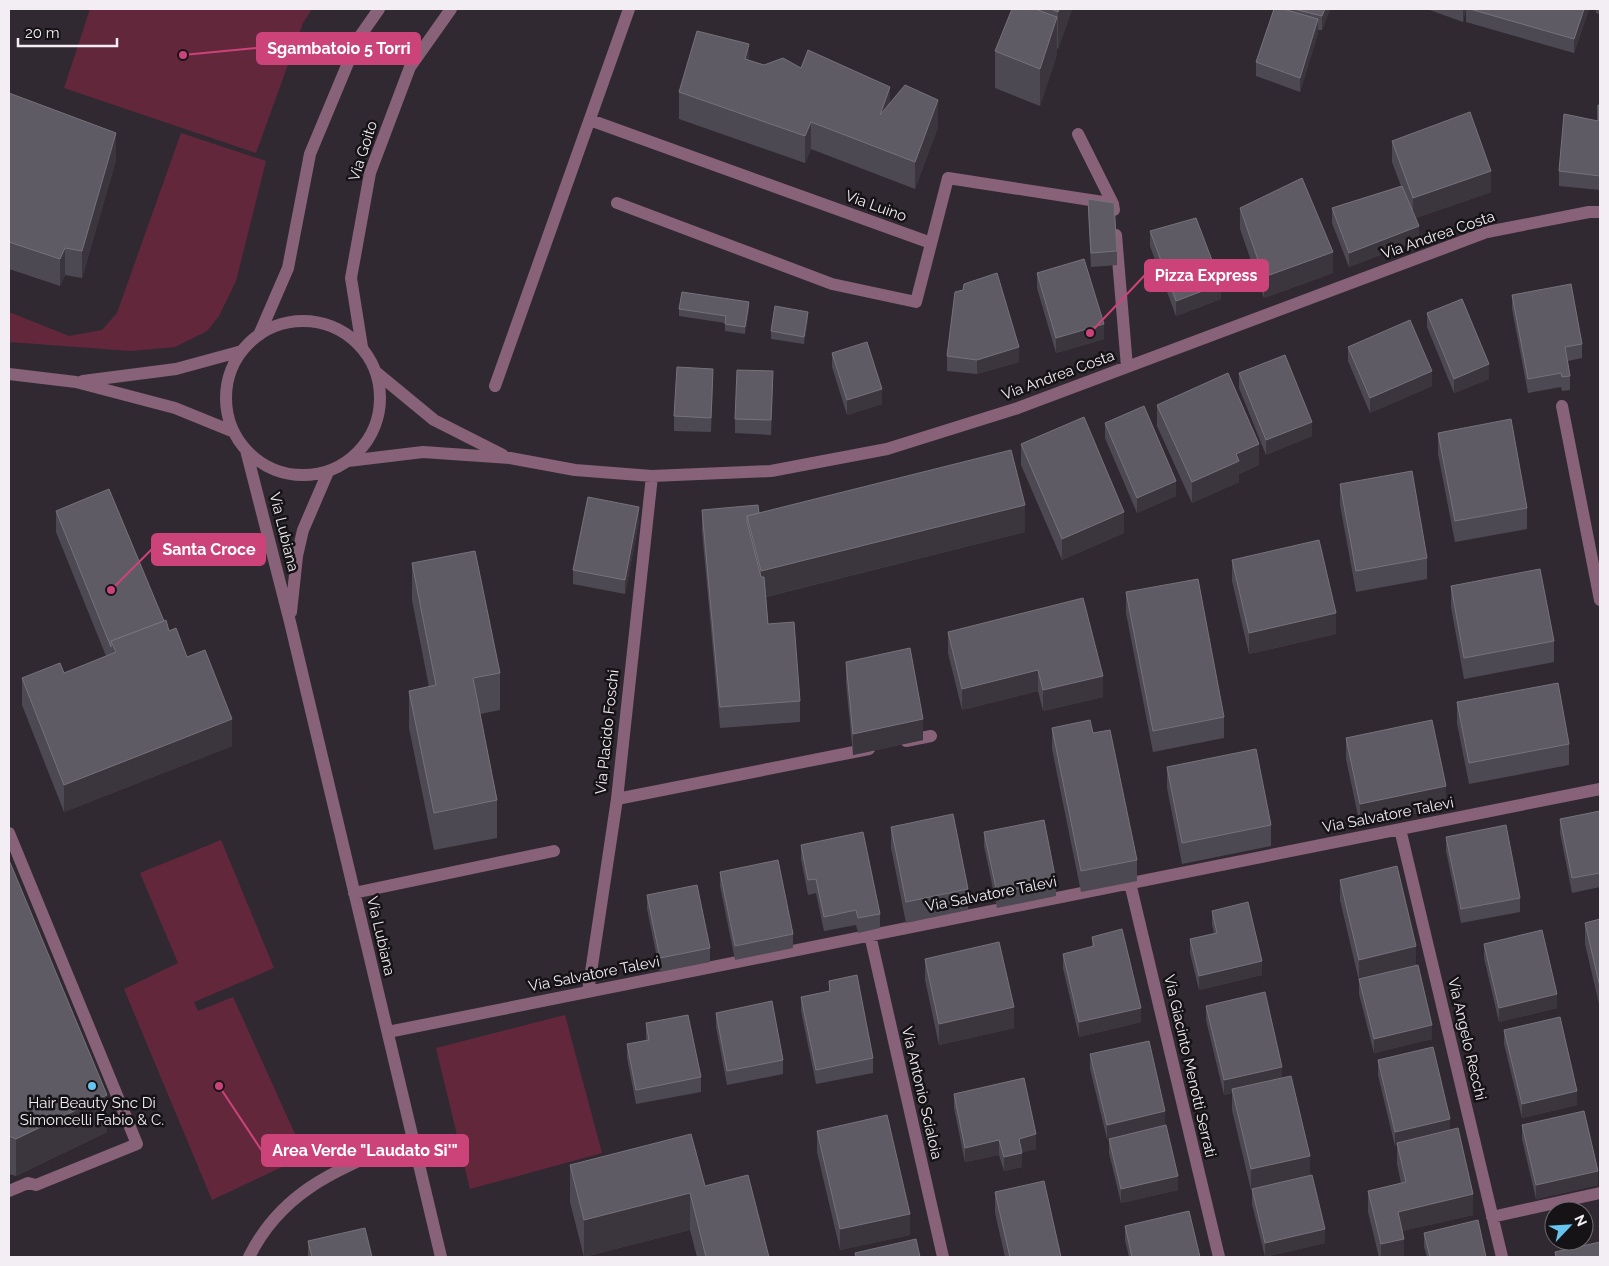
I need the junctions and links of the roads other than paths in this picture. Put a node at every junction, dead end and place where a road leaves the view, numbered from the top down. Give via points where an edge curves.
1 (379, 9) edge
2 (451, 9) edge
3 (629, 9) edge
4 (590, 120) junction
5 (1078, 134) dead end
6 (617, 203) dead end
7 (1113, 204) junction
8 (1600, 212) edge
9 (931, 243) junction
10 (259, 334) junction
11 (362, 348) junction
12 (242, 350) junction
13 (1127, 367) junction
14 (376, 373) junction
15 (9, 374) edge
16 (76, 382) junction
17 (495, 386) dead end
18 (1562, 406) dead end
19 (234, 432) junction
20 (246, 450) junction
21 (510, 458) junction
22 (348, 461) junction
23 (328, 472) junction
24 (652, 476) junction
25 (1600, 600) edge
26 (290, 622) junction
27 (931, 736) dead end
28 (1600, 789) edge
29 (617, 799) junction
30 (1400, 829) junction
31 (9, 833) edge
32 (554, 852) dead end
33 (1130, 883) junction
34 (354, 893) junction
35 (870, 935) junction
36 (588, 992) junction
37 (388, 1032) junction
38 (413, 1138) junction
39 (9, 1191) edge
40 (1600, 1193) edge
41 (1492, 1217) junction
42 (249, 1257) edge
43 (441, 1257) edge
44 (943, 1257) edge
45 (1219, 1257) edge
46 (1502, 1257) edge

1 - 10 street via 358,39 310,154 288,268
2 - 11 street, Via Goito via 410,67 370,173 352,278
3 - 4 street
4 - 9 street, Via Luino
4 - 17 street
5 - 7 street
6 - 9 street via 832,284 916,302
7 - 9 street via 948,178
7 - 13 street
8 - 13 street, Via Andrea Costa via 1487,232
10 - 11 street via 279,324 301,321 324,324 345,333
10 - 12 street
11 - 14 street
12 - 16 street via 176,369
12 - 19 street via 226,390
13 - 24 street, Via Andrea Costa via 1018,408 887,449 771,471
14 - 21 street, Via Andrea Costa via 434,420
14 - 22 street via 381,398 377,422 366,444
15 - 16 street
16 - 19 street via 175,408
18 - 25 street
19 - 20 street
20 - 23 street via 263,464 284,473 306,476
20 - 26 street, Via Lubiana
21 - 22 street, Via Andrea Costa via 424,452
21 - 24 street, Via Andrea Costa via 575,470
22 - 23 street
23 - 26 street, Via Lubiana via 303,530
24 - 29 street, Via Placido Foschi
26 - 34 street, Via Lubiana
27 - 29 street
28 - 30 street, Via Salvatore Talevi
29 - 36 street, Via Placido Foschi
30 - 33 street, Via Salvatore Talevi
30 - 41 street, Via Angelo Recchi
31 - 39 street via 137,1144 36,1185 28,1183
32 - 34 street
33 - 35 street, Via Salvatore Talevi
33 - 45 street, Via Giacinto Menotti Serrati
34 - 37 street, Via Lubiana
35 - 36 street, Via Salvatore Talevi
35 - 44 street, Via Antonio Scialoia
36 - 37 street, Via Salvatore Talevi
37 - 38 street, Via Lubiana
38 - 42 street via 326,1175 282,1208
38 - 43 street, Via Lubiana
40 - 41 street
41 - 46 street, Via Angelo Recchi

